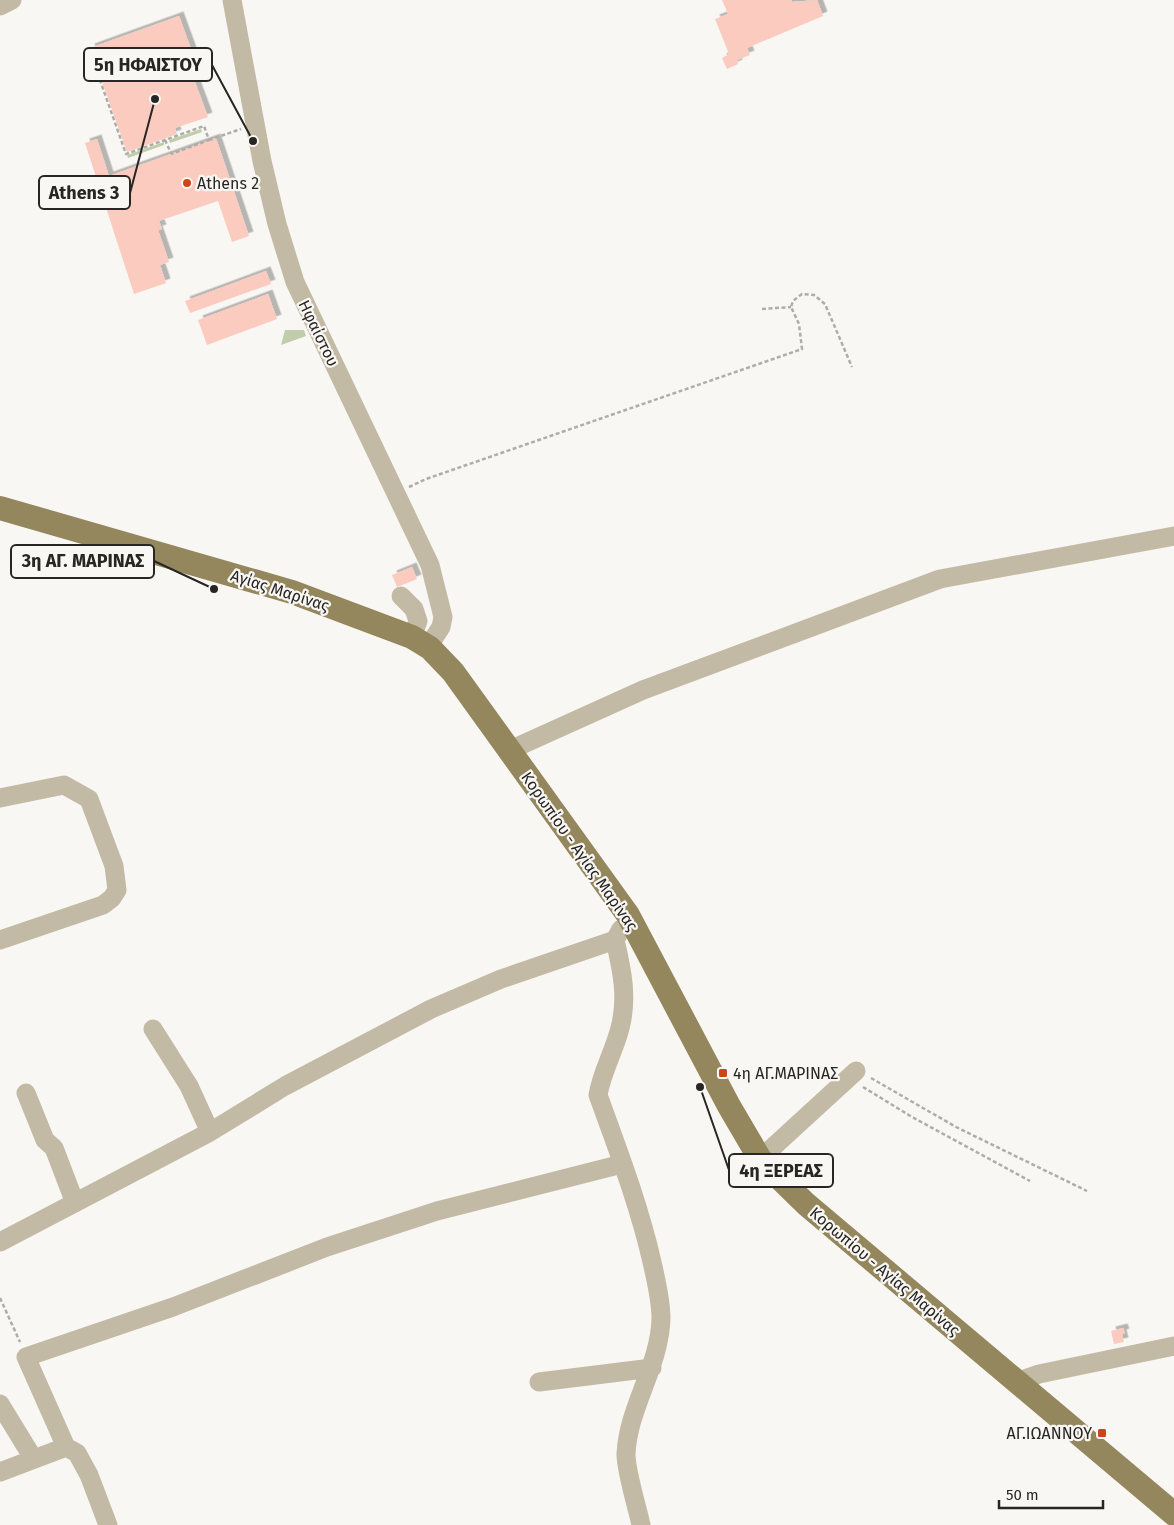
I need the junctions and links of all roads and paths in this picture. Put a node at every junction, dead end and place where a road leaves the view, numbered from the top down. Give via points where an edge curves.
1 (12, 0) edge
2 (232, 0) edge
3 (0, 6) edge
4 (89, 49) dead end
5 (244, 128) dead end
6 (165, 140) junction
7 (209, 140) junction
8 (791, 307) junction
9 (762, 309) dead end
10 (852, 367) dead end
11 (398, 495) junction
12 (0, 508) edge
13 (1174, 536) edge
14 (401, 596) dead end
15 (420, 642) junction
16 (510, 750) junction
17 (0, 798) edge
18 (628, 915) junction
19 (0, 940) edge
20 (615, 940) junction
21 (153, 1029) dead end
22 (853, 1074) junction
23 (26, 1093) dead end
24 (210, 1132) junction
25 (760, 1159) junction
26 (622, 1164) junction
27 (1030, 1181) dead end
28 (1087, 1191) dead end
29 (75, 1203) junction
30 (0, 1242) edge
31 (0, 1298) edge
32 (1174, 1346) edge
33 (26, 1357) junction
34 (652, 1368) junction
35 (540, 1382) dead end
36 (1016, 1382) junction
37 (0, 1404) edge
38 (66, 1447) junction
39 (33, 1458) junction
40 (0, 1472) edge
41 (1174, 1514) edge
42 (108, 1525) edge
43 (641, 1525) edge

1 - 3 street
2 - 11 street, Ηφαίστου via 262,160 295,282
4 - 6 path via 126,154
5 - 7 path
6 - 7 path via 171,153
6 - 7 path via 204,126
8 - 9 path
8 - 10 path via 802,294 814,295 825,304
8 - 11 path via 799,324 802,349 426,478
11 - 15 street, Ηφαίστου via 428,558 442,608 441,627
12 - 15 main road, Αγίας Μαρίνας via 292,592
13 - 16 street via 940,579 643,690
14 - 15 street via 414,609
15 - 16 main road, Αγίας Μαρίνας via 453,672
16 - 18 main road, Κορωπίου - Αγίας Μαρίνας
17 - 19 street via 64,785 89,799 114,866 117,890 103,904
18 - 20 street
18 - 25 main road, Κορωπίου - Αγίας Μαρίνας
20 - 24 street via 501,980 431,1009 285,1086
20 - 26 street via 624,977 624,1008 598,1095
21 - 24 street via 189,1086
22 - 25 street
22 - 27 path via 870,1092
22 - 28 path
23 - 29 street via 45,1140 54,1148
24 - 29 street
25 - 36 main road, Κορωπίου - Αγίας Μαρίνας via 806,1204
26 - 33 street via 437,1210
26 - 34 street via 643,1221 656,1277 661,1319
29 - 30 street
31 - 33 path
32 - 36 street via 1039,1374
33 - 38 street
34 - 35 street
34 - 43 street via 628,1433 626,1456
36 - 41 main road, Κορωπίου - Αγίας Μαρίνας
37 - 39 street
38 - 39 street
38 - 42 street via 77,1452
39 - 40 street

